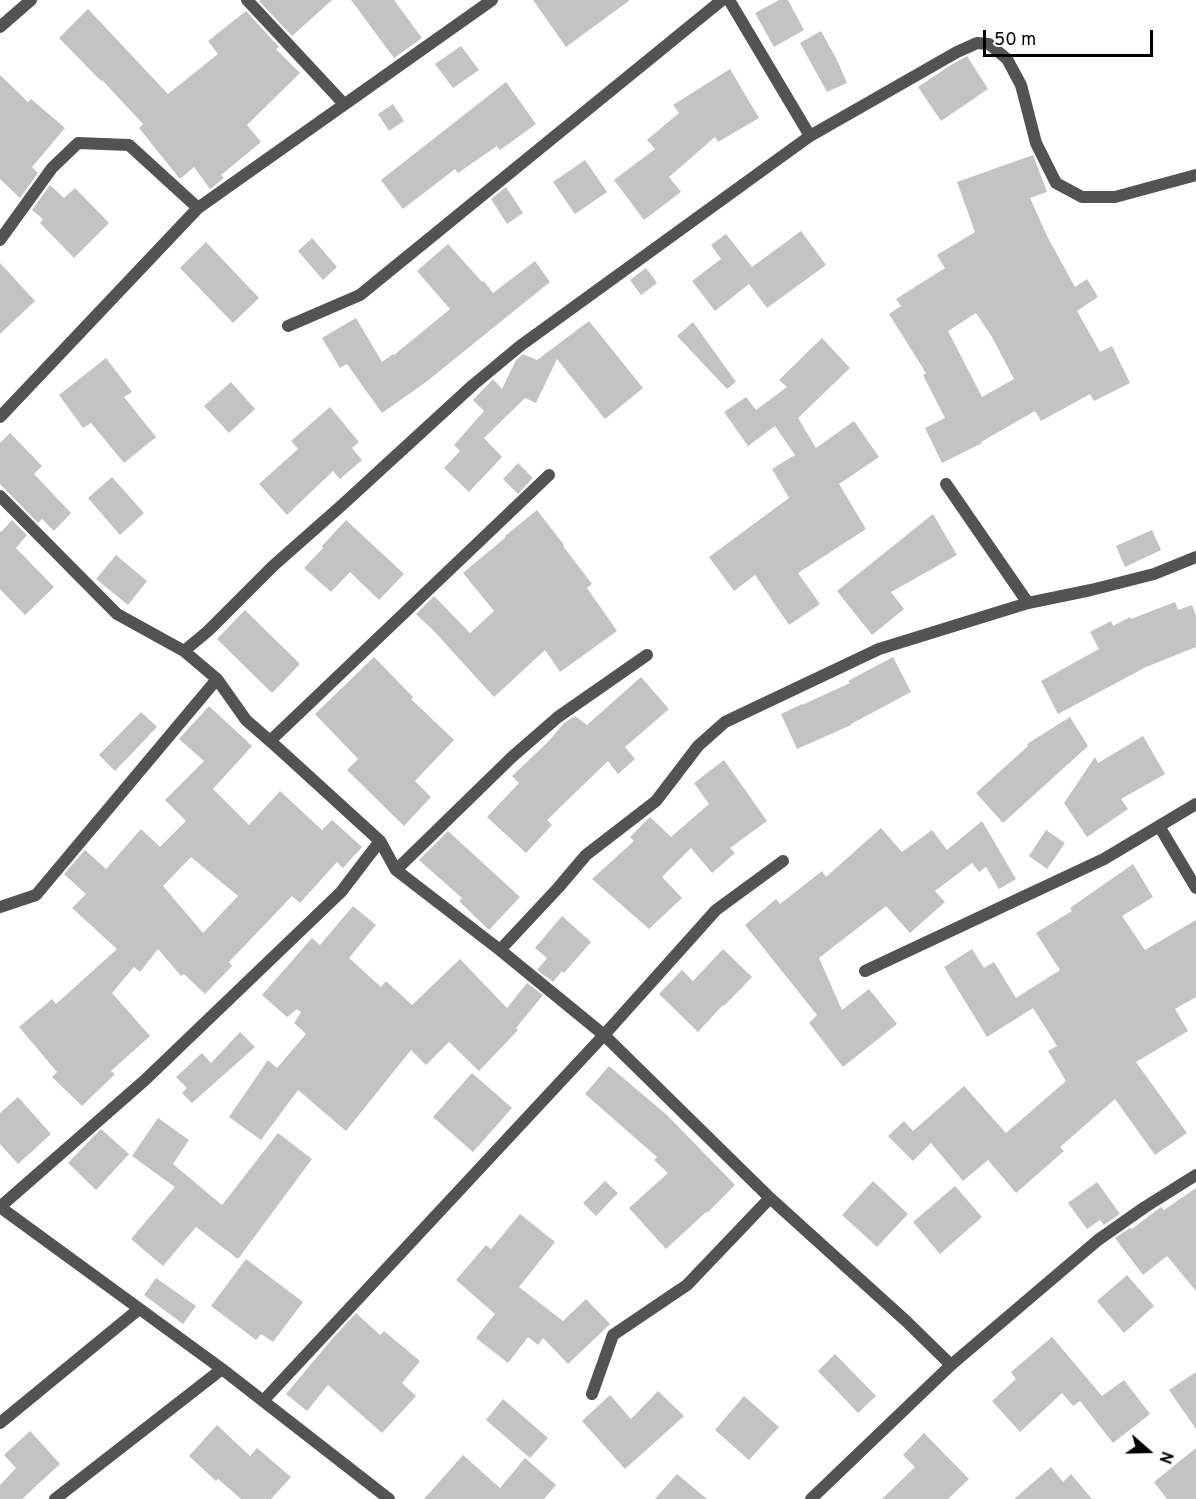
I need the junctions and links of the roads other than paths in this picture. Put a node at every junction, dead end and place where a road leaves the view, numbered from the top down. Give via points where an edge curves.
1 (31, 0) edge
2 (247, 0) edge
3 (492, 0) edge
4 (722, 0) edge
5 (729, 0) edge
6 (0, 27) edge
7 (344, 105) junction
8 (810, 136) junction
9 (1196, 175) edge
10 (198, 208) junction
11 (0, 240) edge
12 (288, 326) dead end
13 (0, 417) edge
14 (549, 475) dead end
15 (946, 484) dead end
16 (0, 496) edge
17 (1196, 557) edge
18 (1028, 603) junction
19 (184, 651) junction
20 (647, 655) dead end
21 (217, 679) junction
22 (270, 741) junction
23 (1196, 804) edge
24 (1159, 826) junction
25 (380, 841) junction
26 (783, 861) dead end
27 (396, 870) junction
28 (1196, 888) edge
29 (0, 907) edge
30 (500, 950) junction
31 (865, 971) dead end
32 (604, 1035) junction
33 (1196, 1175) edge
34 (770, 1198) junction
35 (0, 1207) edge
36 (139, 1309) junction
37 (951, 1365) junction
38 (222, 1369) junction
39 (592, 1394) dead end
40 (263, 1401) junction
41 (0, 1423) edge
42 (382, 1497) edge
43 (55, 1499) edge
44 (811, 1499) edge

1 - 6 street
2 - 7 street
3 - 7 street
4 - 12 street via 360,295
5 - 8 street
7 - 10 street
8 - 9 street via 957,52 977,43 989,44 1007,60 1021,85 1036,143 1056,183 1082,197 1115,197
8 - 19 street via 472,385
10 - 11 street via 129,145 78,143 52,168
10 - 13 street
14 - 22 street
15 - 18 street
16 - 19 street via 117,614
17 - 18 street via 1154,574
18 - 30 street via 879,649 725,722 698,746 656,801 586,855
19 - 21 street
20 - 27 street via 558,717
21 - 22 street via 246,720
21 - 29 street via 36,895
22 - 25 street
23 - 24 street
24 - 28 street
24 - 31 street via 1104,859
25 - 27 street
25 - 35 street via 341,892 145,1080
26 - 32 street via 716,910
27 - 30 street
30 - 32 street
32 - 34 street
32 - 40 street
33 - 37 street via 1098,1240
34 - 37 street
34 - 39 street via 687,1285 613,1335
35 - 36 street
36 - 38 street
36 - 41 street
37 - 44 street
38 - 40 street
38 - 43 street
40 - 42 street

